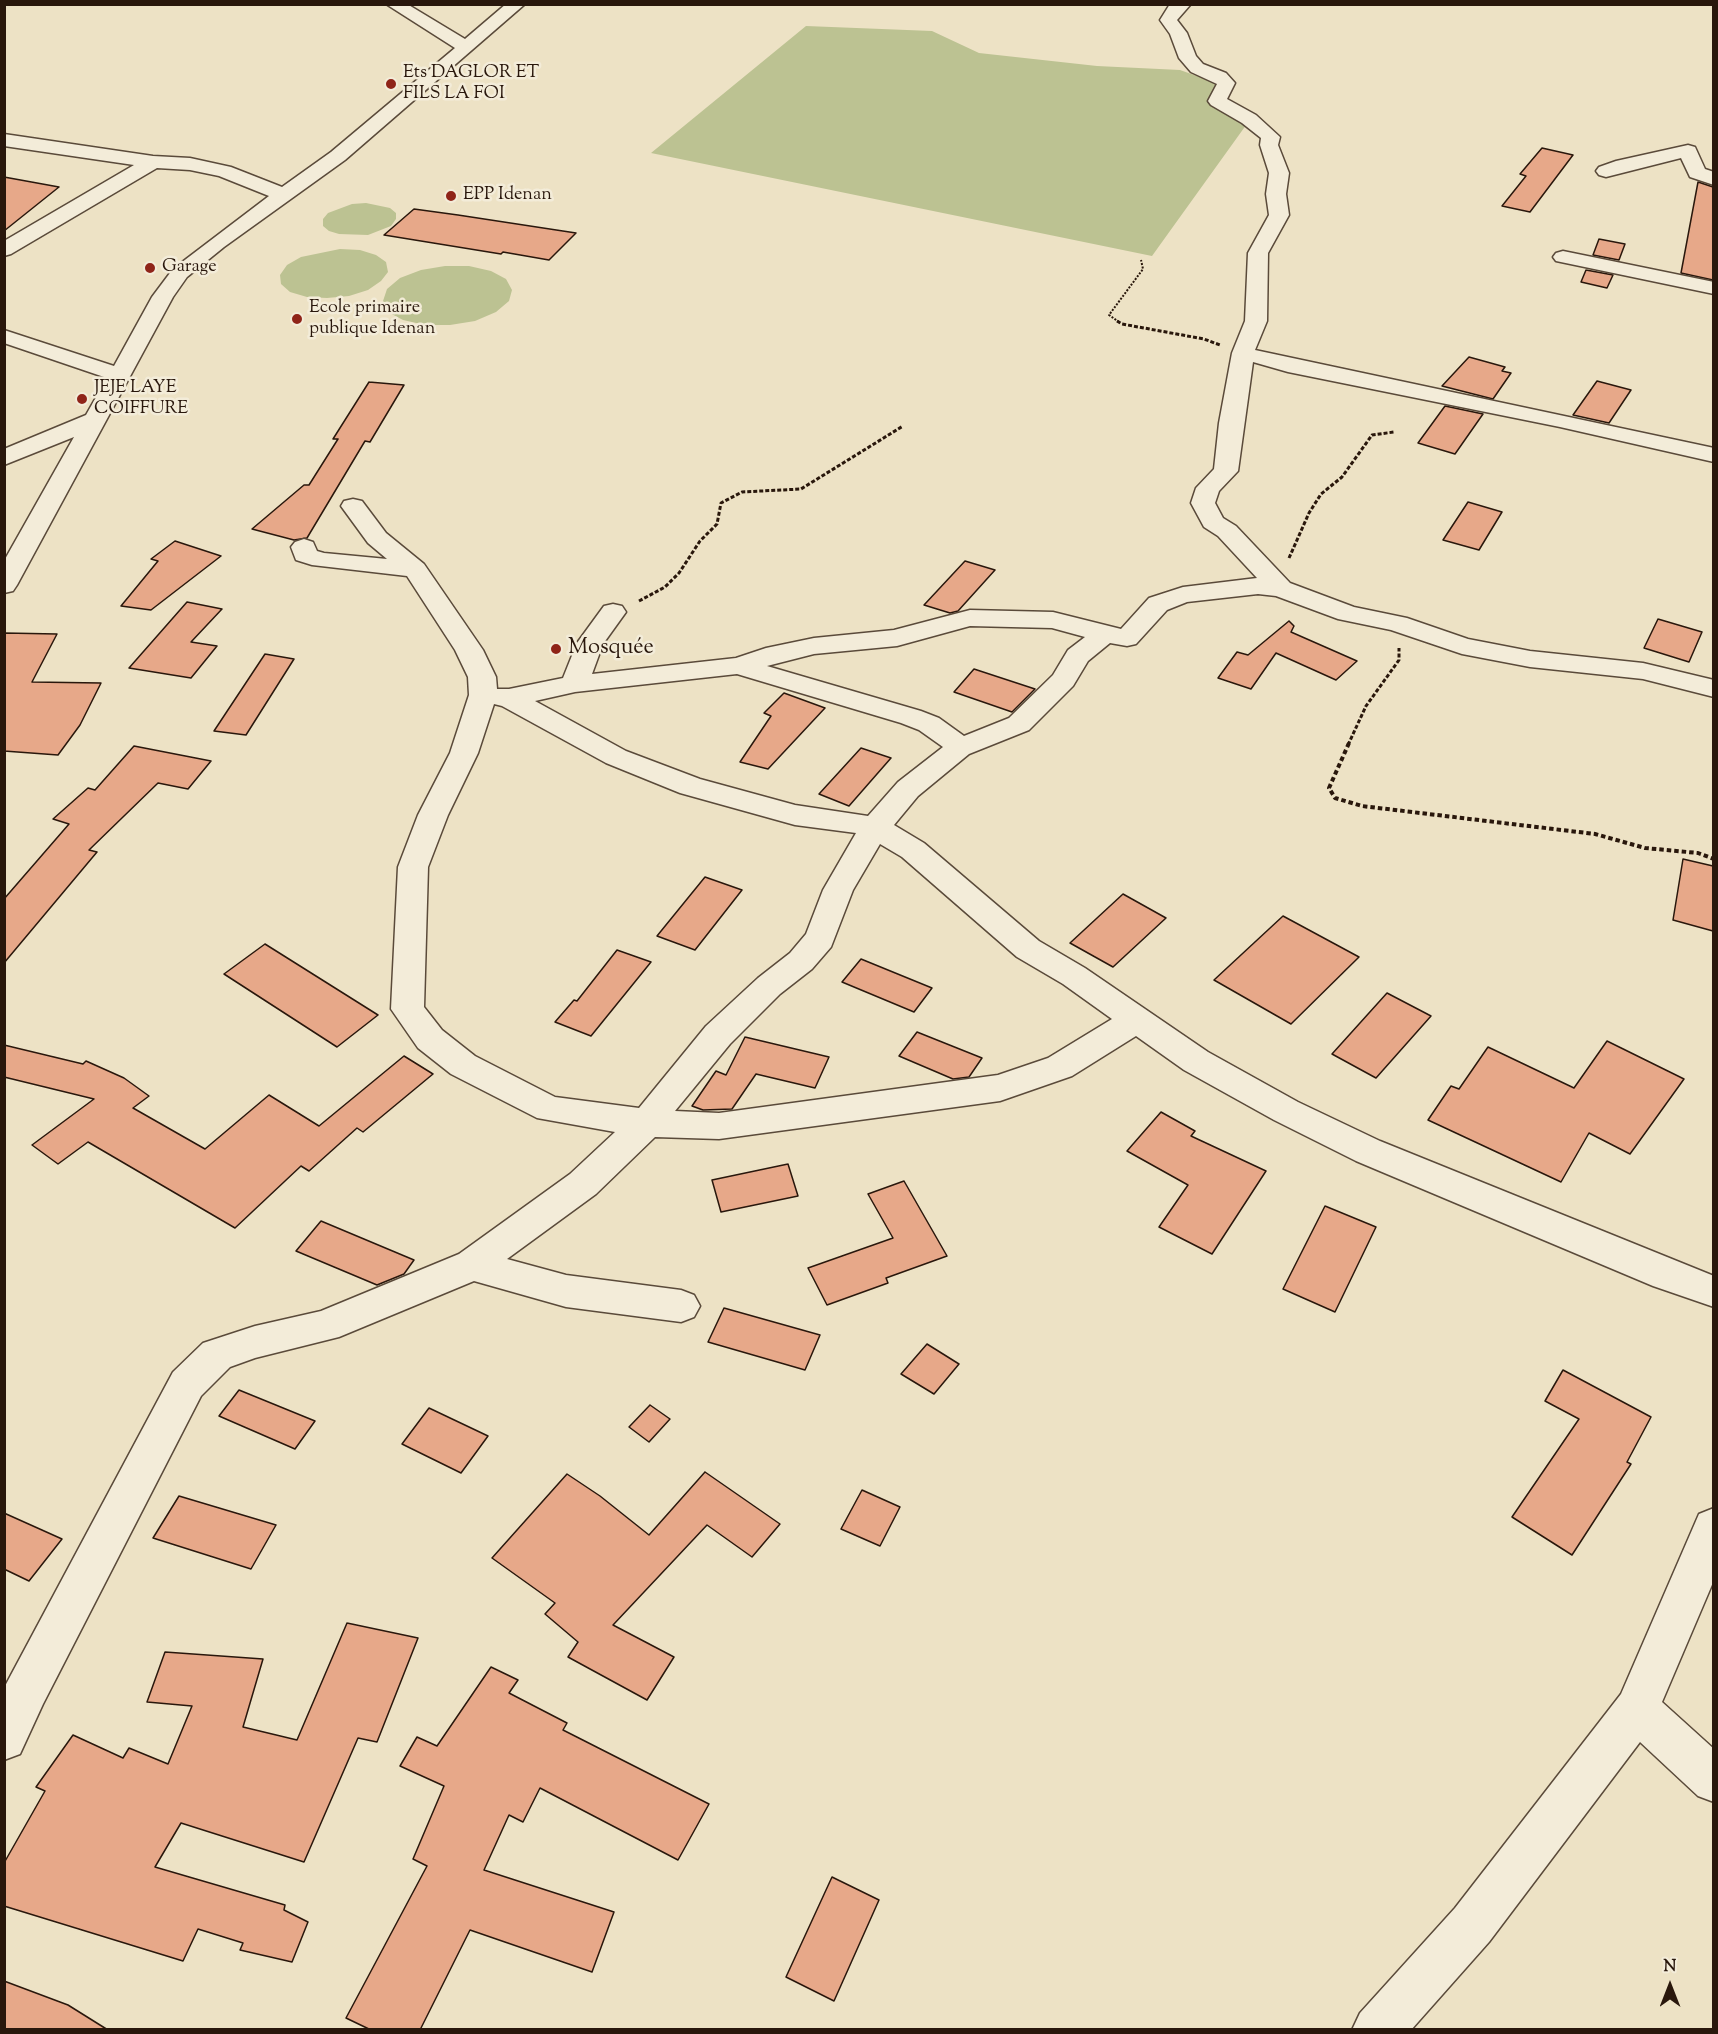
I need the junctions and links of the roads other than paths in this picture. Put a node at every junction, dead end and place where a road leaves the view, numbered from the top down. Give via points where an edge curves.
1 (394, 4) edge
2 (517, 4) edge
3 (1183, 4) edge
4 (466, 47) junction
5 (4, 140) edge
6 (153, 162) junction
7 (1606, 171) dead end
8 (1713, 179) edge
9 (284, 195) junction
10 (4, 250) edge
11 (1563, 257) dead end
12 (1713, 288) edge
13 (4, 336) edge
14 (1243, 353) junction
15 (120, 375) junction
16 (95, 420) junction
17 (1713, 455) edge
18 (4, 458) edge
19 (353, 506) dead end
20 (304, 547) dead end
21 (415, 569) junction
22 (1274, 582) junction
23 (4, 585) edge
24 (613, 612) road end
25 (1105, 634) junction
26 (739, 666) junction
27 (575, 684) junction
28 (1713, 689) edge
29 (496, 697) junction
30 (959, 748) junction
31 (875, 827) junction
32 (1135, 1020) junction
33 (647, 1124) junction
34 (472, 1265) junction
35 (1713, 1292) edge
36 (681, 1306) dead end
37 (1713, 1527) edge
38 (1637, 1709) junction
39 (4, 1738) edge
40 (1713, 1780) edge
41 (1377, 2030) edge

1 - 4 street
2 - 4 street
3 - 14 street via 1168,20 1188,58 1197,68 1220,76 1226,83 1217,101 1250,119 1271,137 1269,145 1279,173 1279,215 1258,253 1256,321
4 - 9 street via 338,156
5 - 6 street
6 - 9 street via 224,171
6 - 10 street
7 - 8 street via 1696,149 1697,173
9 - 15 street via 180,273
11 - 12 street
13 - 15 street
14 - 17 street
14 - 22 street via 1226,471 1208,488 1203,504 1213,522 1227,531
15 - 16 street
16 - 18 street
16 - 23 street
19 - 21 street via 377,538
20 - 21 street via 305,555 321,560
21 - 29 street
22 - 25 street via 1183,595 1158,604 1127,638
22 - 28 street via 1347,613 1398,624 1462,646 1643,671
24 - 27 street via 590,643
25 - 26 street via 1053,620 970,618 897,638 814,646
25 - 30 street via 1078,656 1063,680 1019,724
26 - 27 street
26 - 30 street via 911,717 950,736
27 - 29 street
29 - 31 street via 616,757 690,786 795,815
29 - 33 street via 433,815 413,867 407,1009 430,1039 464,1065 549,1109
30 - 31 street via 908,789
31 - 32 street via 913,850 1028,949
31 - 33 street via 838,890 820,939 801,962 769,986 718,1035
32 - 33 street via 1060,1067 1000,1088 719,1126
32 - 35 street via 1196,1061 1368,1151
33 - 34 street via 583,1184
34 - 36 street via 566,1291
34 - 39 street via 326,1326 217,1355 187,1384
37 - 38 street
38 - 40 street
38 - 41 street via 1472,1925

